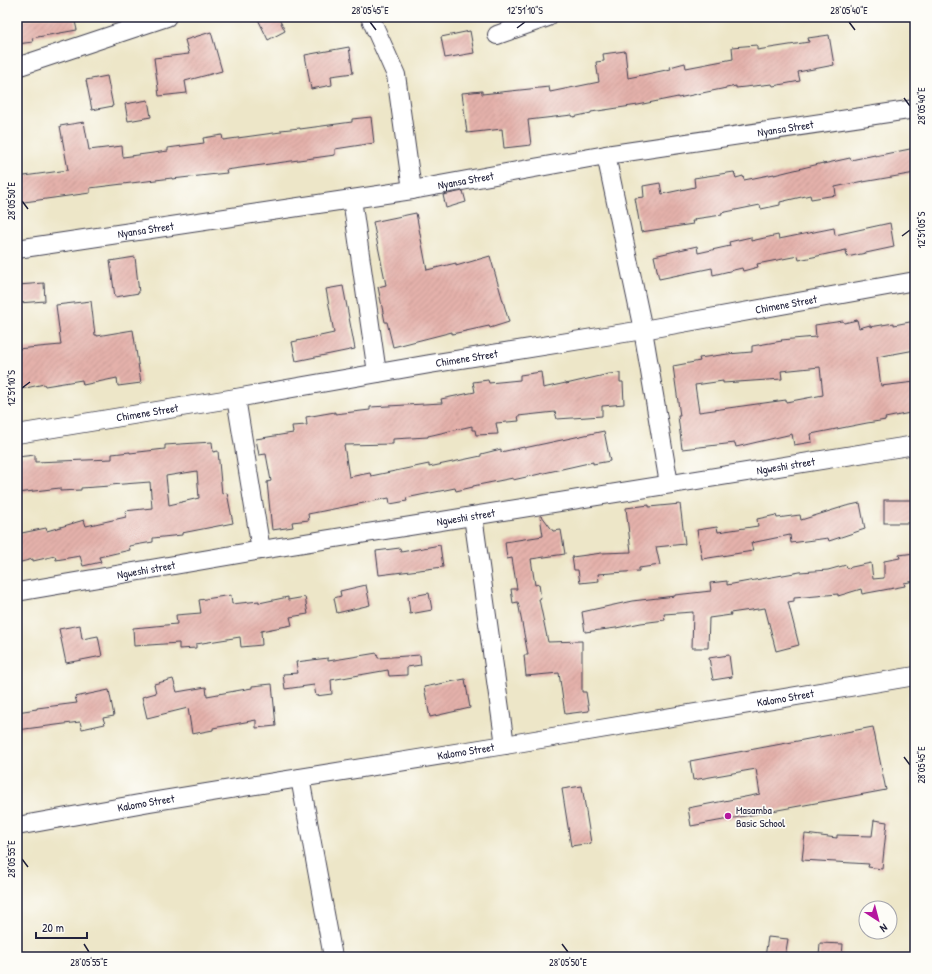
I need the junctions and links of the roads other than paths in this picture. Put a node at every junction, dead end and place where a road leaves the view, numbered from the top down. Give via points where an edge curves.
1 (165, 17) edge
2 (370, 17) edge
3 (548, 17) edge
4 (497, 35) dead end
5 (17, 67) edge
6 (915, 109) edge
7 (606, 155) junction
8 (412, 190) junction
9 (352, 198) junction
10 (17, 249) edge
11 (915, 281) edge
12 (643, 330) junction
13 (377, 373) junction
14 (236, 398) junction
15 (17, 434) edge
16 (915, 445) edge
17 (669, 484) junction
18 (473, 516) junction
19 (261, 550) junction
20 (17, 592) edge
21 (915, 676) edge
22 (505, 745) junction
23 (300, 778) junction
24 (17, 826) edge
25 (333, 957) edge

1 - 5 street
2 - 8 street via 396,75
3 - 4 street
6 - 7 street, Nyansa Street
7 - 8 street, Nyansa Street
7 - 12 street
8 - 9 street, Nyansa Street
9 - 10 street, Nyansa Street
9 - 13 street
11 - 12 street, Chimene Street
12 - 13 street, Chimene Street
12 - 17 street
13 - 14 street, Chimene Street
14 - 15 street, Chimene Street
14 - 19 street
16 - 17 street, Ngweshi street
17 - 18 street, Ngweshi street
18 - 19 street, Ngweshi street
18 - 22 street
19 - 20 street, Ngweshi street
21 - 22 street, Kalomo Street
22 - 23 street, Kalomo Street
23 - 24 street, Kalomo Street
23 - 25 street

